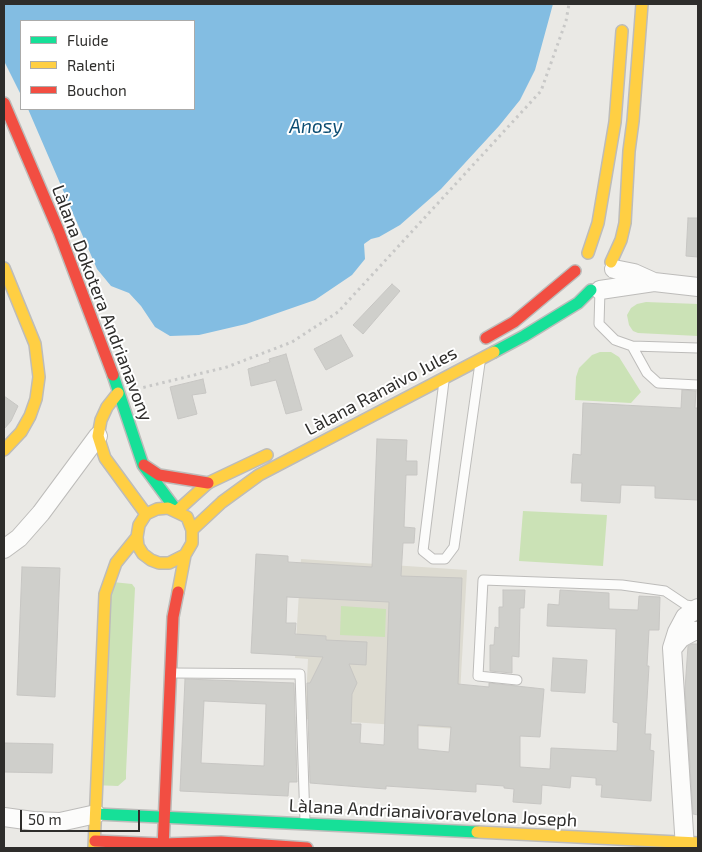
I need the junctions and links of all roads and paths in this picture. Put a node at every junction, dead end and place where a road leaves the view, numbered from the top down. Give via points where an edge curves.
1 (569, 4) edge
2 (642, 4) edge
3 (623, 23) dead end
4 (4, 103) edge
5 (588, 253) junction
6 (612, 266) junction
7 (4, 268) edge
8 (575, 271) junction
9 (654, 282) junction
10 (698, 287) edge
11 (596, 290) junction
12 (473, 346) dead end
13 (632, 346) junction
14 (698, 348) edge
15 (481, 358) junction
16 (445, 376) junction
17 (698, 385) edge
18 (118, 394) junction
19 (98, 436) junction
20 (281, 447) dead end
21 (4, 450) edge
22 (105, 458) junction
23 (143, 465) junction
24 (77, 466) junction
25 (208, 484) junction
26 (177, 510) junction
27 (146, 514) junction
28 (192, 530) junction
29 (137, 537) junction
30 (4, 549) edge
31 (185, 555) junction
32 (698, 608) edge
33 (696, 631) edge
34 (672, 648) junction
35 (171, 673) junction
36 (517, 680) dead end
37 (96, 814) junction
38 (165, 816) junction
39 (4, 817) edge
40 (305, 824) junction
41 (94, 845) edge
42 (689, 845) edge
43 (163, 846) edge
44 (307, 848) edge

1 - 18 path via 541,91 338,312 292,342 226,367
2 - 6 main road via 628,151 625,223
3 - 5 main road via 614,122 598,223
4 - 18 main road, Làlana Dokotera Andrianavony via 59,232
5 - 6 main road via 602,254
5 - 8 main road via 579,260
6 - 9 street
6 - 11 main road via 613,278 608,286
7 - 21 main road via 34,344 39,377 30,416 21,432
8 - 11 main road via 580,284
8 - 12 main road, Làlana Ranaivo Jules via 514,322
9 - 10 street
9 - 11 street
11 - 13 lane via 599,324 615,340
11 - 15 main road, Làlana Ranaivo Jules via 524,336
13 - 14 lane
13 - 17 lane via 647,373 658,383
15 - 16 main road, Làlana Ranaivo Jules
15 - 16 lane via 454,547 445,559 433,560 423,551
16 - 28 main road, Làlana Ranaivo Jules via 259,475 222,502
18 - 19 main road via 100,420
18 - 23 main road, Làlana Dokotera Andrianavony
19 - 22 main road
19 - 24 street
20 - 25 main road
22 - 24 street
22 - 27 main road
23 - 25 main road via 160,475
23 - 26 main road, Làlana Dokotera Andrianavony
24 - 30 street via 41,513 19,538
25 - 26 main road
26 - 27 main road via 156,509
26 - 28 main road via 187,517
27 - 29 main road via 139,525
28 - 31 main road via 192,543
29 - 31 main road via 138,546 151,560 169,563
29 - 37 main road via 116,563 105,594
31 - 35 main road via 173,617
32 - 34 street via 685,617
32 - 36 lane via 686,605 666,591 622,585 483,580 478,676
33 - 34 street via 681,638
34 - 42 street
35 - 38 main road
35 - 40 lane via 300,674
37 - 38 main road, Làlana Andrianaivoravelona Joseph
37 - 39 street via 60,822
37 - 41 main road
38 - 40 main road, Làlana Andrianaivoravelona Joseph
38 - 43 main road
40 - 42 main road, Làlana Andrianaivoravelona Joseph
41 - 43 main road
43 - 44 main road via 221,842

